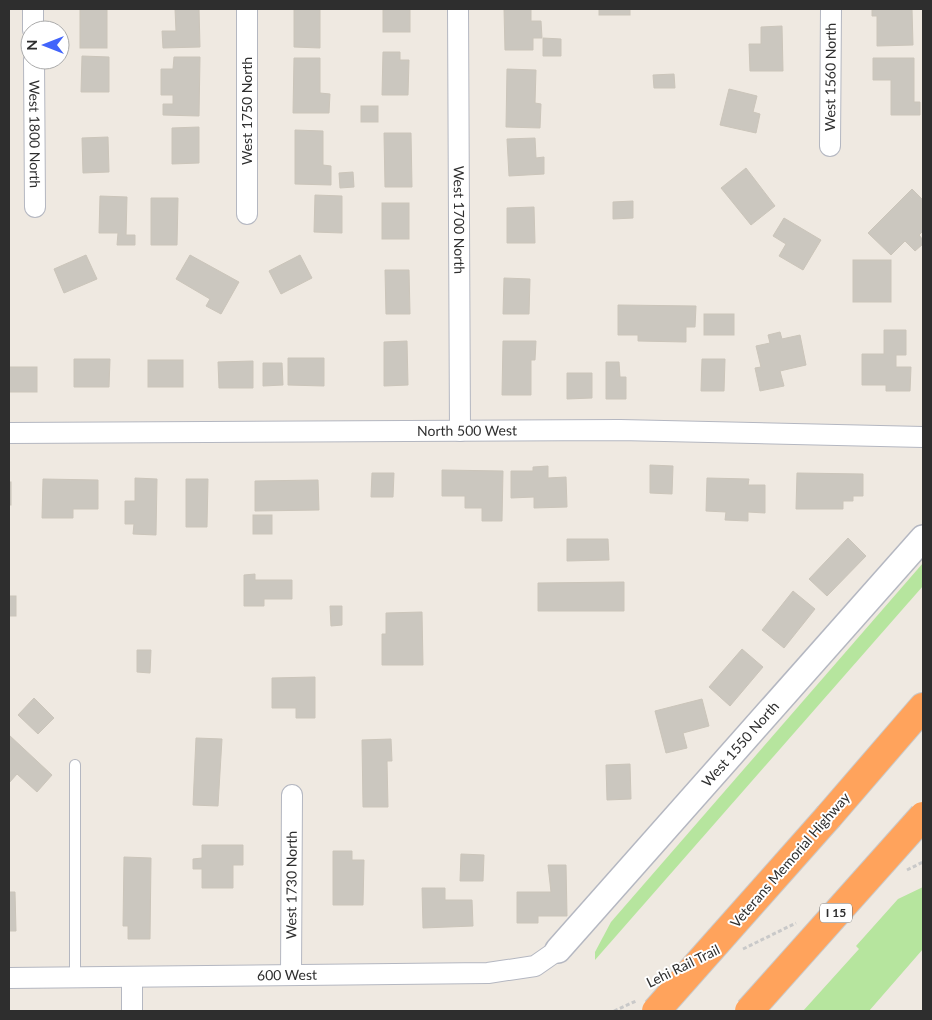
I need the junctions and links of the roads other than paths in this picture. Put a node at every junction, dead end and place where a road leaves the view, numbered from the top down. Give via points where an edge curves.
1 (247, 9) edge
2 (458, 9) edge
3 (831, 9) edge
4 (34, 70) edge
5 (830, 146) dead end
6 (35, 207) dead end
7 (247, 214) dead end
8 (460, 432) junction
9 (9, 434) edge
10 (923, 437) edge
11 (923, 538) edge
12 (923, 707) edge
13 (75, 765) dead end
14 (292, 795) dead end
15 (923, 816) edge
16 (558, 950) joint
17 (291, 974) junction
18 (132, 977) junction
19 (9, 978) edge
20 (75, 978) junction
21 (648, 1005) edge
22 (132, 1011) edge
23 (749, 1011) edge

1 - 7 street, West 1750 North
2 - 8 street, West 1700 North
3 - 5 street, West 1560 North
4 - 6 street, West 1800 North
8 - 9 street, North 500 West
8 - 10 street, North 500 West via 620,430
11 - 16 street, West 1550 North
12 - 21 highway, Veterans Memorial Highway, bridge via 829,816
13 - 20 lane
14 - 17 street, West 1730 North
15 - 23 highway, I 15, bridge
16 - 17 street, 600 West via 535,966 488,973
17 - 18 street, 600 West
18 - 20 street, 600 West
18 - 22 street
19 - 20 street, 600 West

